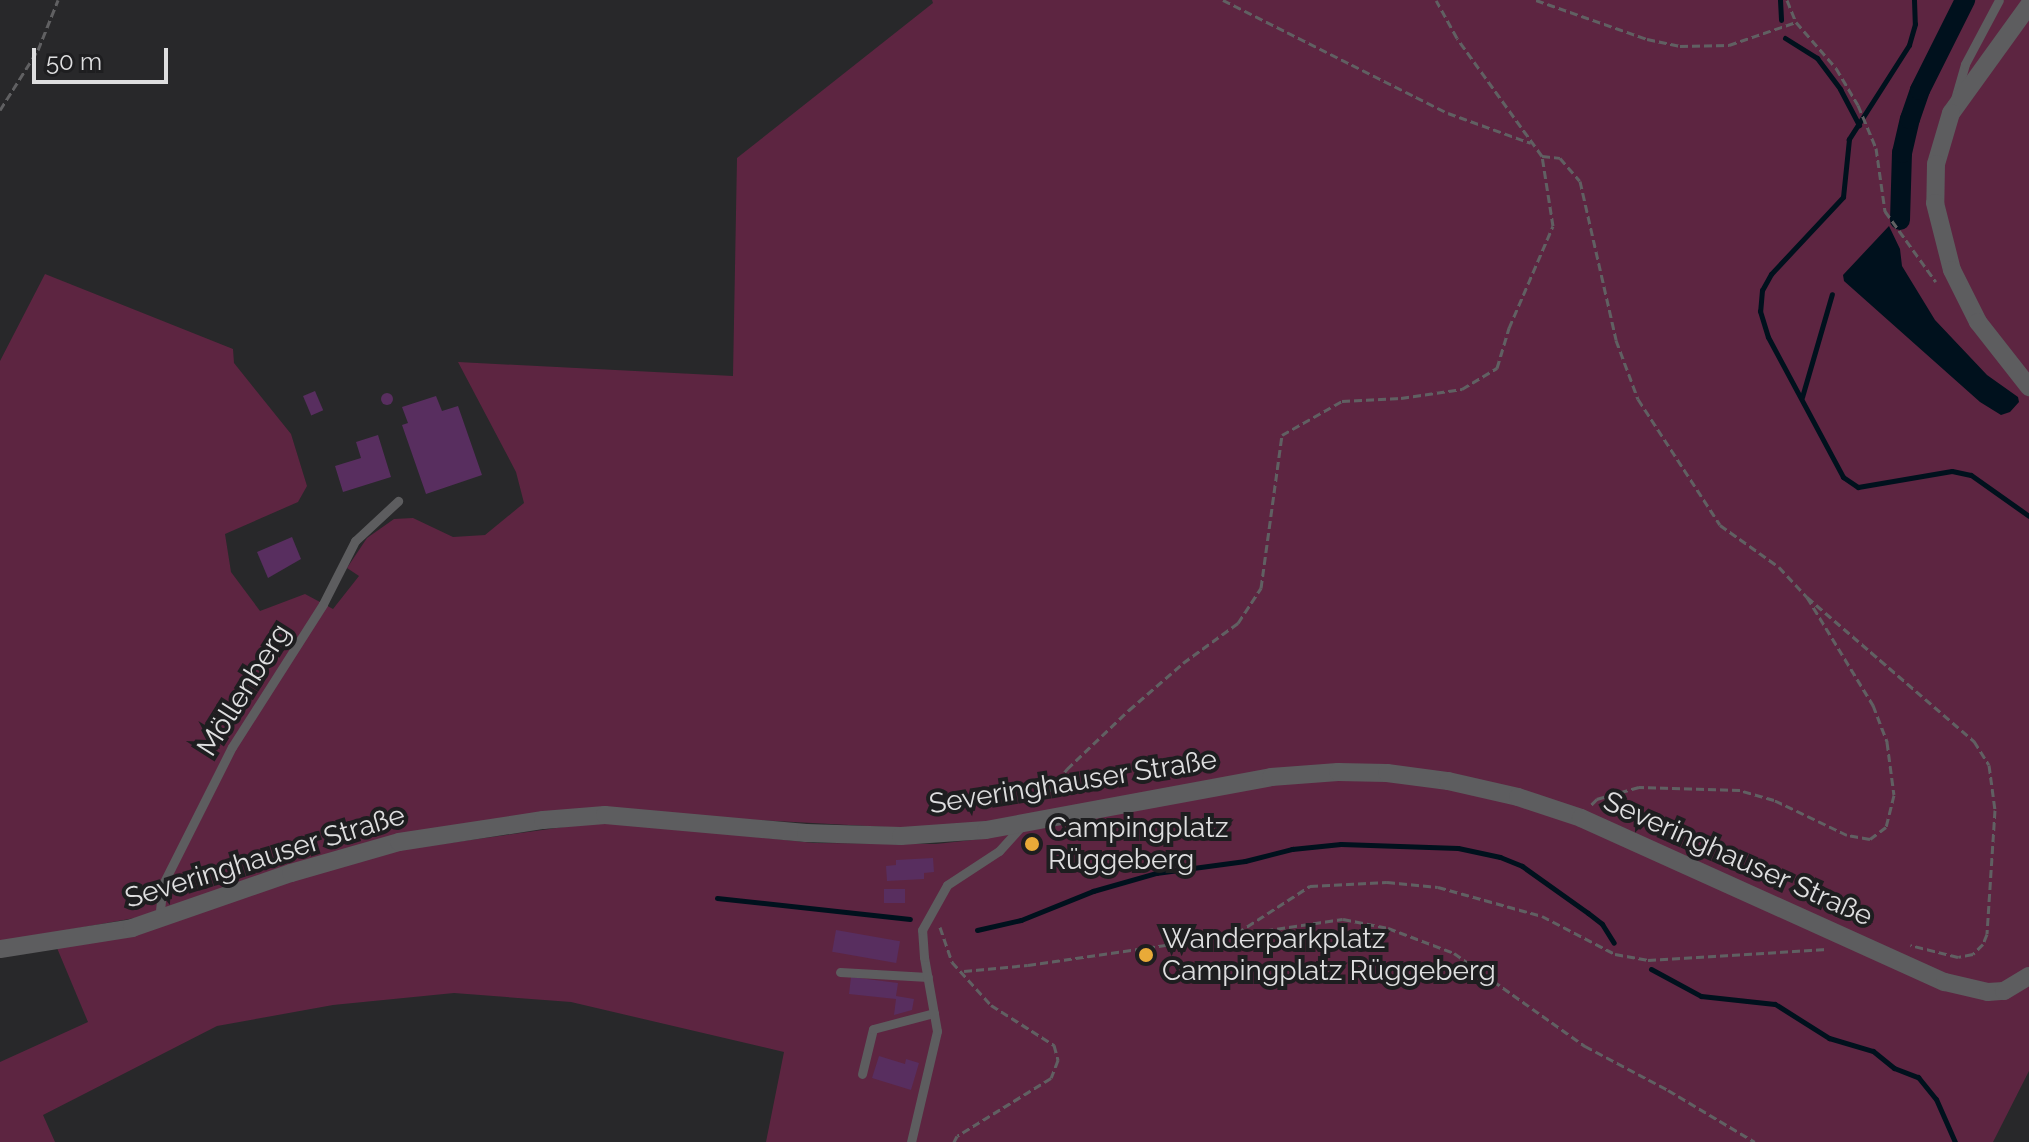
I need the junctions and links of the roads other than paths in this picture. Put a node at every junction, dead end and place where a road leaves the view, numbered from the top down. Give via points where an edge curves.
1 (1999, 0) edge
2 (2029, 5) edge
3 (1951, 113) junction
4 (2029, 387) edge
5 (398, 501) dead end
6 (1023, 824) junction
7 (159, 920) junction
8 (0, 949) edge
9 (840, 972) dead end
10 (2029, 976) edge
11 (928, 977) junction
12 (934, 1013) junction
13 (862, 1074) dead end
14 (911, 1142) edge

1 - 3 lane via 1965,64
2 - 3 street
3 - 4 street via 1936,164 1935,203 1942,236 1978,322
5 - 7 lane, Möllenberg via 355,541 323,604 232,747 163,884
6 - 7 street, Severinghauser Straße via 901,836 605,815 543,820 399,842
6 - 10 street, Severinghauser Straße via 1271,777 1387,773 1448,781 1581,818 1859,945 1969,989 2004,991
6 - 11 lane via 999,851 947,885 931,910 922,936
7 - 8 street, Severinghauser Straße
9 - 11 lane
11 - 12 lane
12 - 13 lane via 873,1029
12 - 14 lane via 937,1031

